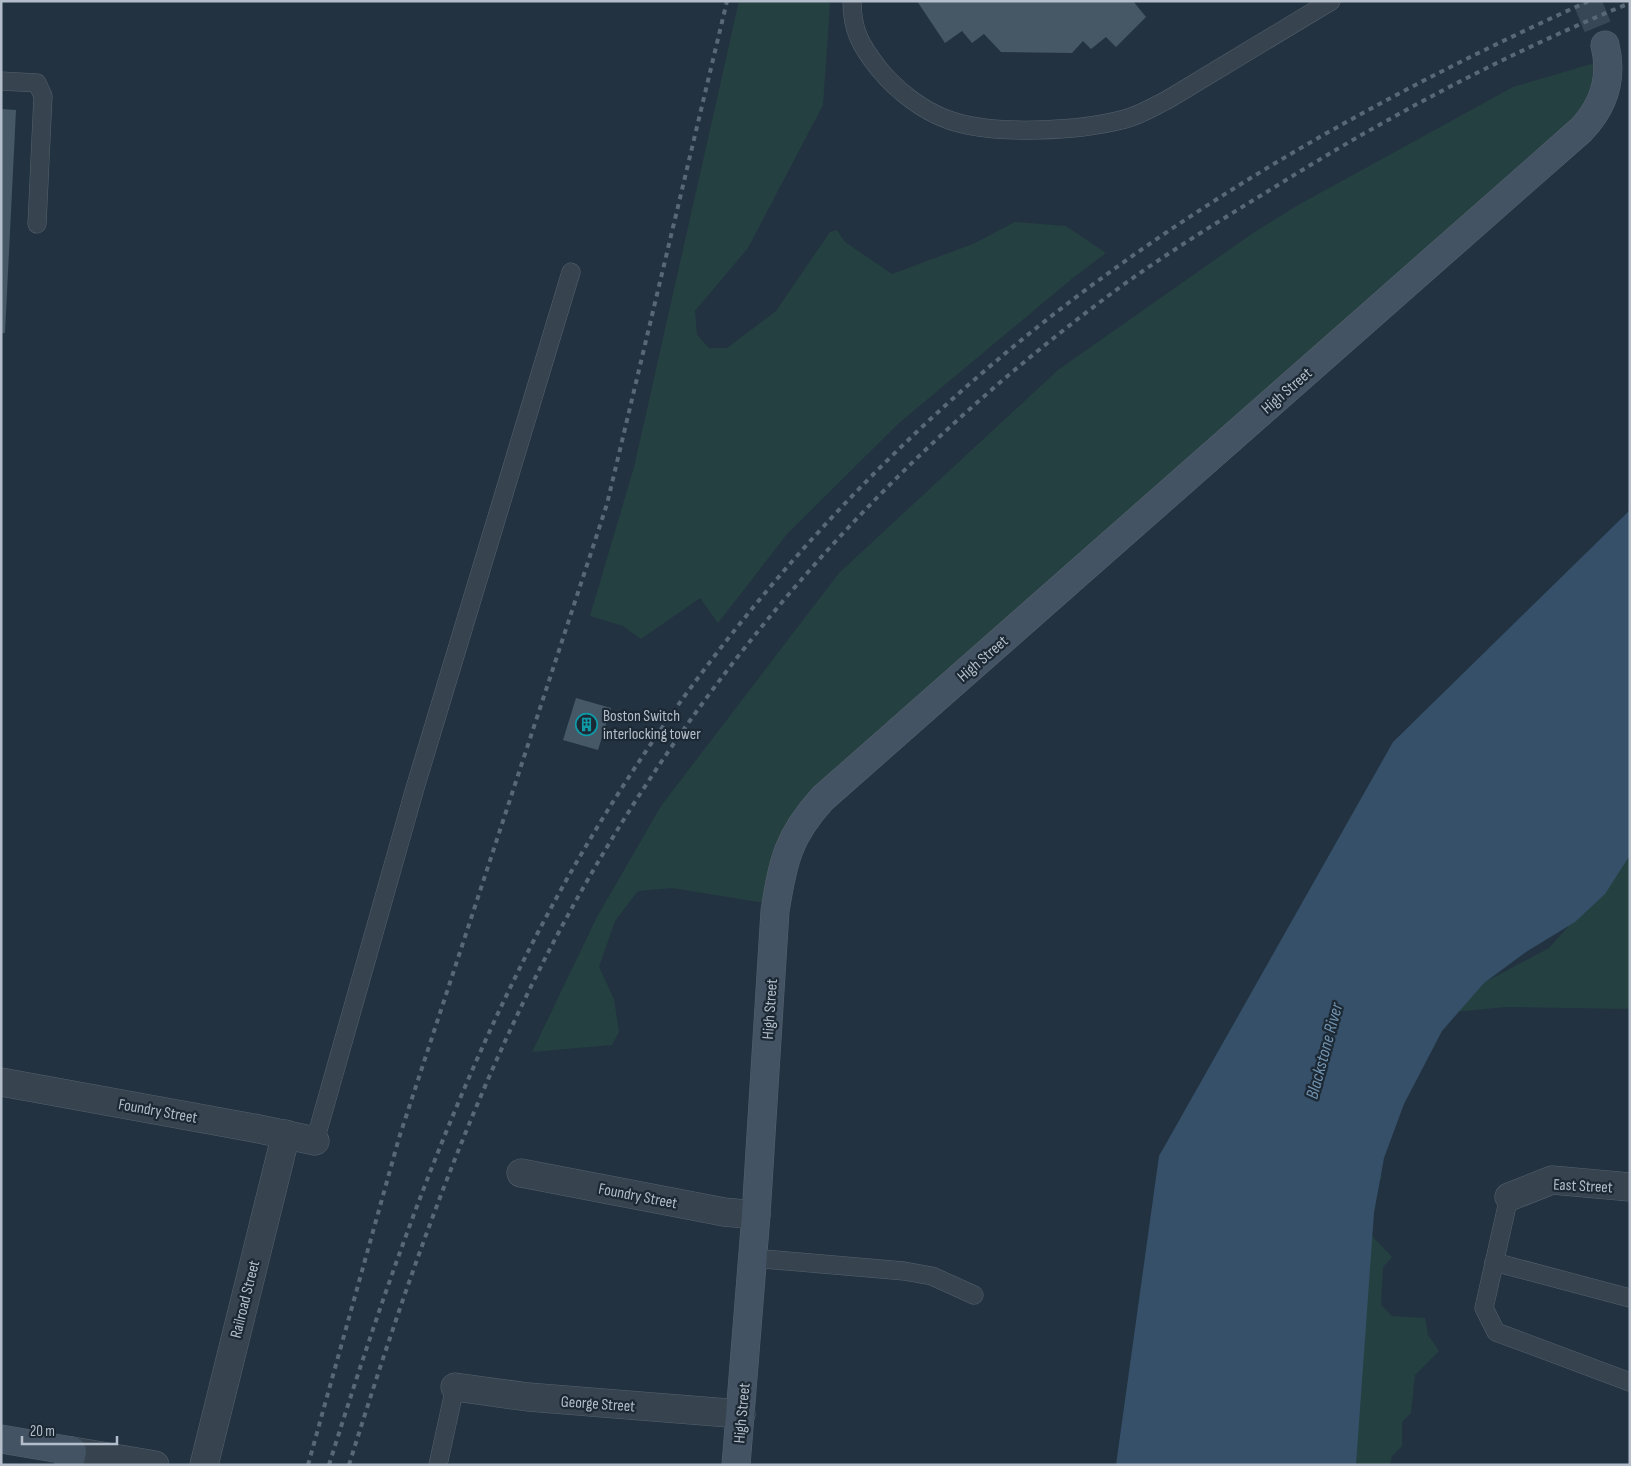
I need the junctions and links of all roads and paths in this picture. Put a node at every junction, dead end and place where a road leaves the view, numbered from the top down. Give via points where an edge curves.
1 (852, 1) edge
2 (1331, 1) edge
3 (1605, 45) tunnel mouth
4 (1, 81) edge
5 (37, 224) dead end
6 (571, 272) dead end
7 (1, 1082) edge
8 (286, 1134) junction
9 (315, 1141) joint
10 (521, 1172) dead end
11 (1630, 1187) edge
12 (1509, 1197) joint
13 (756, 1215) junction
14 (752, 1258) junction
15 (1494, 1262) junction
16 (974, 1295) dead end
17 (1630, 1298) edge
18 (1630, 1382) edge
19 (455, 1387) joint
20 (741, 1414) junction
21 (1, 1439) edge
22 (71, 1458) edge
23 (155, 1465) edge
24 (204, 1465) edge
25 (438, 1465) edge
26 (736, 1465) edge

1 - 2 lane via 852,23 863,46 884,75 904,94 936,114 964,125 1035,129 1108,122 1145,111
3 - 13 street, High Street via 1609,65 1605,91 1600,107 1581,130 830,791 798,828 784,862 775,911
4 - 5 lane via 37,83 43,96
6 - 9 lane via 415,788
7 - 8 street, Foundry Street
8 - 9 street, Foundry Street
8 - 24 street, Railroad Street
10 - 13 street, Foundry Street via 724,1212
11 - 12 street, East Street via 1552,1180
12 - 15 lane
13 - 14 street, High Street
14 - 16 lane via 904,1271 932,1276
14 - 20 street, High Street
15 - 17 lane
15 - 18 lane via 1484,1308 1496,1332
19 - 20 street, George Street via 528,1398
19 - 25 lane
20 - 26 street, High Street
21 - 22 street
22 - 23 street

